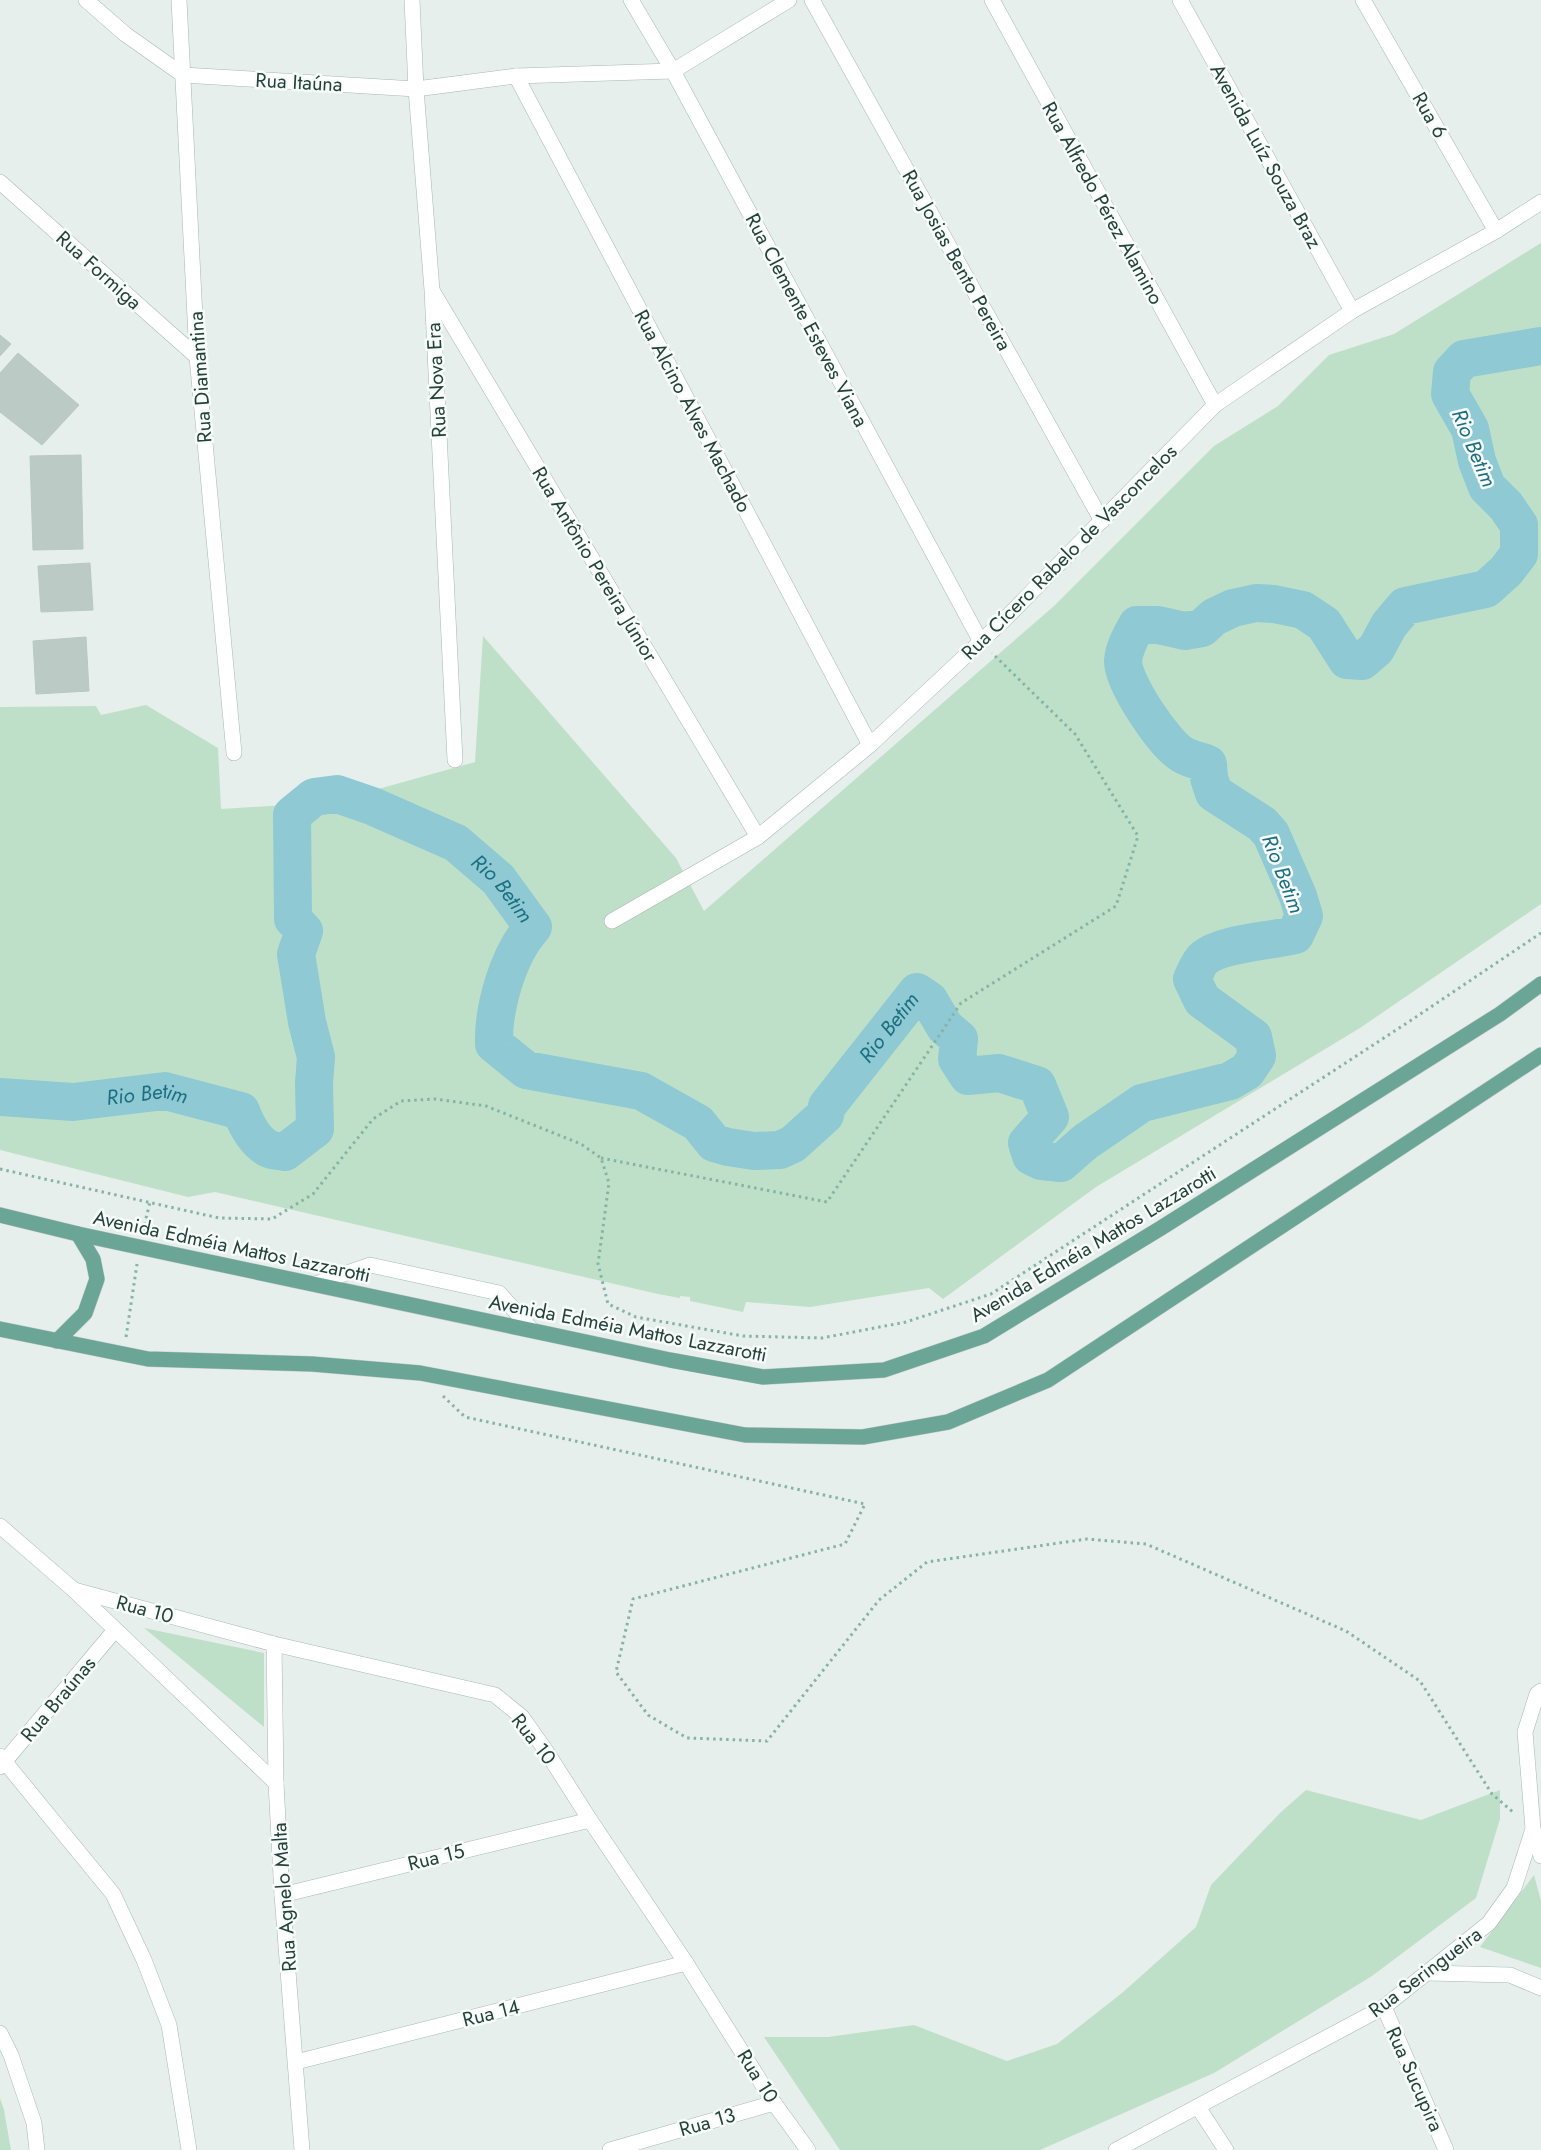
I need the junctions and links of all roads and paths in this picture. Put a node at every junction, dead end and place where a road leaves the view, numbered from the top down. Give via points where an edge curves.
1 (86, 0) edge
2 (179, 0) edge
3 (412, 0) edge
4 (631, 0) edge
5 (789, 0) edge
6 (812, 0) edge
7 (992, 0) edge
8 (1180, 0) edge
9 (1363, 0) edge
10 (673, 71) junction
11 (182, 75) junction
12 (516, 76) junction
13 (416, 89) junction
14 (0, 182) edge
15 (1541, 202) edge
16 (1496, 231) junction
17 (432, 290) junction
18 (1352, 311) junction
19 (197, 357) junction
20 (1215, 406) junction
21 (1102, 520) junction
22 (981, 642) junction
23 (870, 745) junction
24 (234, 753) dead end
25 (455, 760) dead end
26 (758, 837) junction
27 (612, 921) dead end
28 (1541, 932) edge
29 (1541, 984) edge
30 (1541, 1055) edge
31 (601, 1158) junction
32 (0, 1169) edge
33 (150, 1202) junction
34 (0, 1215) edge
35 (78, 1234) junction
36 (140, 1247) junction
37 (315, 1284) junction
38 (0, 1329) edge
39 (532, 1330) junction
40 (57, 1341) junction
41 (124, 1354) junction
42 (420, 1373) junction
43 (0, 1526) edge
44 (74, 1590) junction
45 (115, 1630) junction
46 (274, 1644) junction
47 (1541, 1691) edge
48 (2, 1761) edge
49 (276, 1783) junction
50 (590, 1820) junction
51 (1533, 1829) junction
52 (1541, 1856) edge
53 (282, 1895) junction
54 (686, 1963) junction
55 (1427, 1973) junction
56 (1541, 1988) edge
57 (1384, 2007) junction
58 (0, 2033) edge
59 (296, 2062) junction
60 (774, 2102) junction
61 (1198, 2107) junction
62 (37, 2150) edge
63 (189, 2150) edge
64 (302, 2150) edge
65 (610, 2150) edge
66 (808, 2150) edge
67 (1116, 2150) edge
68 (1226, 2150) edge
69 (1446, 2150) edge

1 - 11 street via 125,34
2 - 11 street, Rua Diamantina
3 - 13 street, Rua Nova Era
4 - 10 street, Rua Clemente Esteves Viana
5 - 10 street
6 - 21 street, Rua Josias Bento Pereira
7 - 20 street, Rua Alfredo Pérez Alamino
8 - 18 street, Avenida Luíz Souza Braz
9 - 16 street, Rua 6
10 - 12 street, Rua Itaúna
10 - 22 street, Rua Clemente Esteves Viana
11 - 13 street, Rua Itaúna
11 - 19 street, Rua Diamantina
12 - 13 street, Rua Itaúna
12 - 23 street, Rua Alcino Alves Machado
13 - 17 street, Rua Nova Era
14 - 19 street, Rua Formiga
15 - 16 street, Rua Cícero Rabelo de Vasconcelos
16 - 18 street, Rua Cícero Rabelo de Vasconcelos
17 - 25 street, Rua Nova Era
17 - 26 street, Rua Antônio Pereira Júnior
18 - 20 street, Rua Cícero Rabelo de Vasconcelos
19 - 24 street, Rua Diamantina
20 - 21 street, Rua Cícero Rabelo de Vasconcelos
21 - 22 street, Rua Cícero Rabelo de Vasconcelos
22 - 23 street, Rua Cícero Rabelo de Vasconcelos
22 - 31 path via 1075,734 1138,836 1116,906 961,1003 827,1202
23 - 26 street, Rua Cícero Rabelo de Vasconcelos
26 - 27 street, Rua Cícero Rabelo de Vasconcelos
28 - 31 path via 991,1294 906,1322 822,1338 743,1336 636,1317 608,1304 598,1264 609,1183
29 - 39 main road, Avenida Edméia Mattos Lazzarotti via 1500,1014 984,1336 884,1370 763,1377
30 - 42 main road via 1048,1380 948,1422 863,1437 745,1435
31 - 33 path via 581,1144 486,1106 435,1099 401,1101 373,1119 313,1194 272,1219 219,1218
32 - 33 path
33 - 36 path
34 - 35 main road, Avenida Edméia Mattos Lazzarotti
35 - 36 main road, Avenida Edméia Mattos Lazzarotti
35 - 40 main road via 94,1259 97,1279 85,1313
36 - 37 main road, Avenida Edméia Mattos Lazzarotti
36 - 41 path
37 - 39 main road, Avenida Edméia Mattos Lazzarotti
37 - 39 street via 370,1264 499,1293
38 - 40 main road
40 - 41 main road
41 - 42 main road via 148,1359 312,1364
42 - 51 path via 465,1417 865,1504 845,1544 633,1599 616,1672 648,1715 687,1738 767,1741 879,1600 927,1562 1087,1539 1146,1544 1346,1631 1420,1681 1492,1794
43 - 44 street
44 - 45 street
44 - 46 street, Rua 10
45 - 48 street, Rua Braúnas
45 - 49 street
46 - 49 street, Rua Agnelo Malta
46 - 50 street, Rua 10 via 495,1695 522,1717
47 - 51 street, Rua Seringueira via 1537,1694 1525,1732
48 - 63 street via 117,1902 170,2025
49 - 53 street, Rua Agnelo Malta
50 - 53 street, Rua 15
50 - 54 street, Rua 10
51 - 52 street
51 - 55 street, Rua Seringueira via 1514,1888 1489,1923
53 - 59 street, Rua Agnelo Malta
54 - 59 street, Rua 14
54 - 60 street, Rua 10
55 - 56 street via 1510,1975
55 - 57 street, Rua Seringueira
57 - 61 street, Rua Seringueira
57 - 69 street, Rua Sucupira
58 - 62 street via 11,2055 34,2123
59 - 64 street, Rua Agnelo Malta
60 - 65 street, Rua 13
60 - 66 street, Rua 10
61 - 67 street, Rua Seringueira
61 - 68 street

